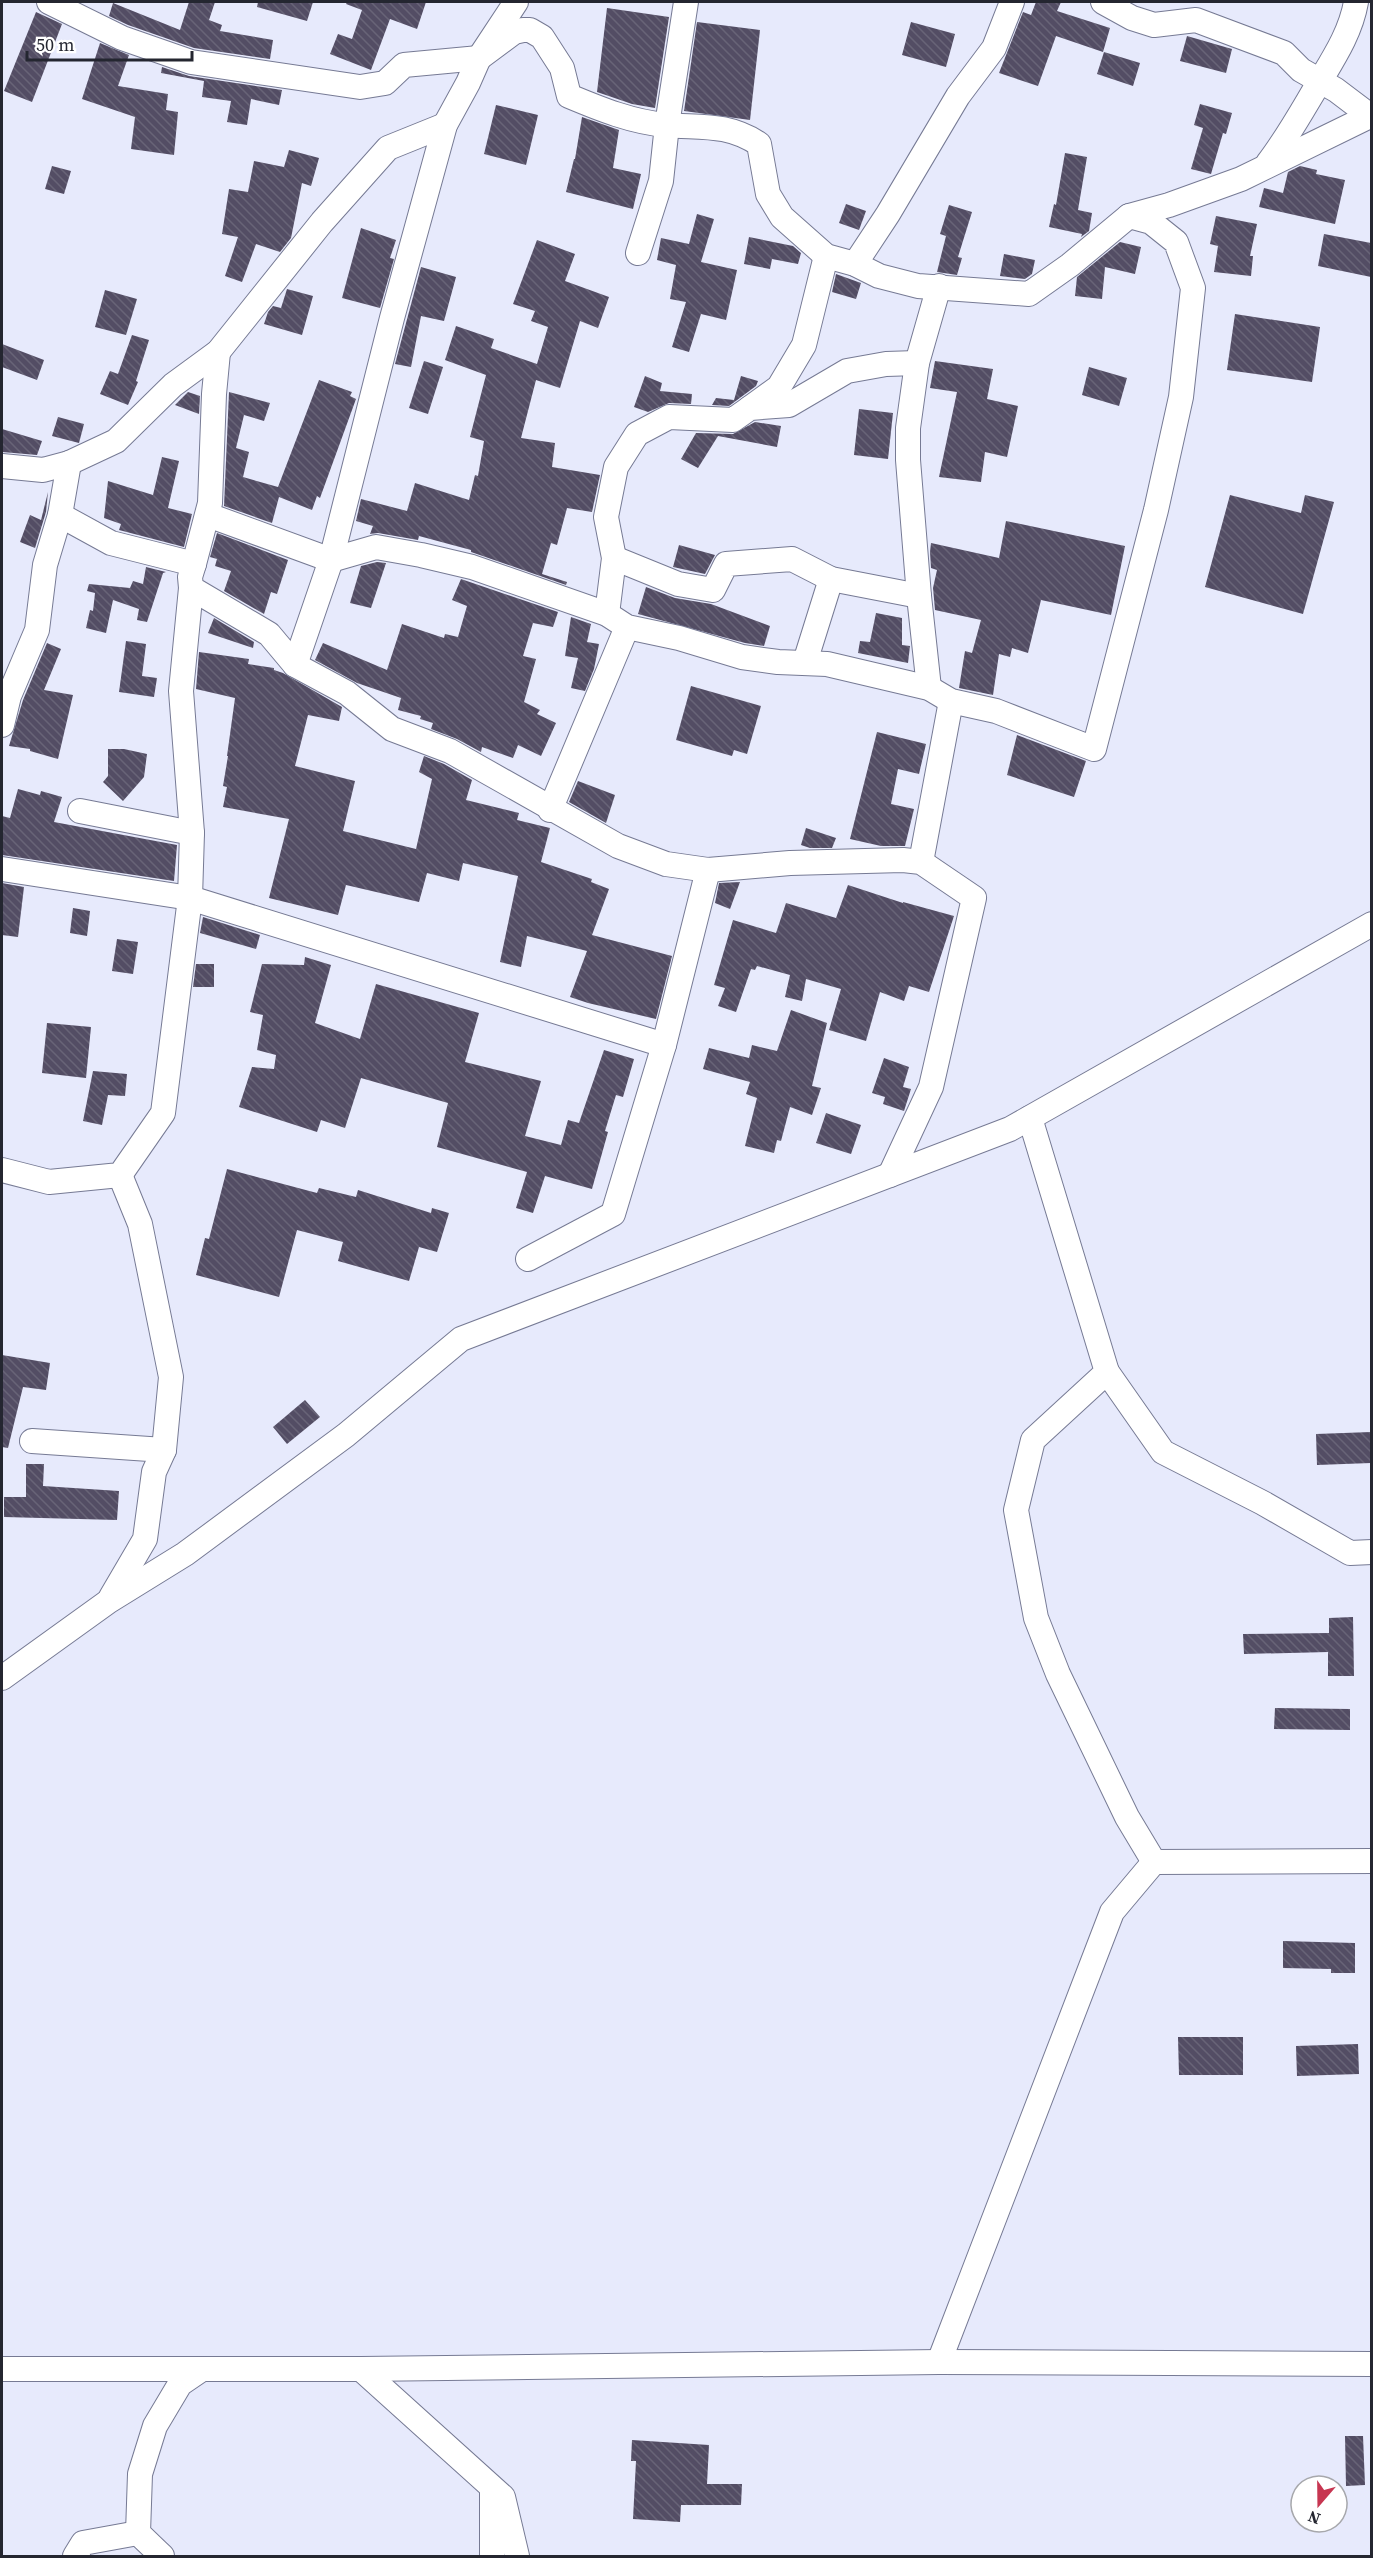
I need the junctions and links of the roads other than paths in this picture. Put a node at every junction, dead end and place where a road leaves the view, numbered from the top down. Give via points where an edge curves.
1 (49, 2) edge
2 (516, 2) edge
3 (686, 2) edge
4 (1012, 2) edge
5 (1103, 2) edge
6 (1356, 2) edge
7 (479, 58) junction
8 (1320, 80) junction
9 (1370, 115) edge
10 (445, 125) junction
11 (667, 125) junction
12 (1267, 165) junction
13 (1129, 216) junction
14 (638, 253) dead end
15 (826, 256) junction
16 (855, 264) junction
17 (939, 286) junction
18 (218, 351) junction
19 (917, 363) junction
20 (750, 408) junction
21 (69, 464) junction
22 (2, 466) edge
23 (60, 515) junction
24 (208, 515) junction
25 (614, 558) junction
26 (331, 560) junction
27 (194, 564) junction
28 (831, 579) junction
29 (191, 588) junction
30 (919, 596) junction
31 (617, 620) junction
32 (805, 662) junction
33 (296, 665) junction
34 (929, 687) junction
35 (5, 694) edge
36 (951, 701) junction
37 (2, 725) edge
38 (550, 810) junction
39 (80, 811) dead end
40 (192, 833) junction
41 (921, 862) junction
42 (2, 869) edge
43 (708, 870) junction
44 (190, 898) junction
45 (1371, 924) edge
46 (664, 1045) junction
47 (1030, 1118) junction
48 (2, 1170) edge
49 (120, 1175) junction
50 (890, 1175) junction
51 (528, 1259) dead end
52 (1107, 1372) junction
53 (32, 1441) dead end
54 (164, 1450) junction
55 (1371, 1552) edge
56 (109, 1601) junction
57 (2, 1678) edge
58 (1154, 1862) junction
59 (1371, 1862) edge
60 (939, 2362) junction
61 (1371, 2364) edge
62 (361, 2368) junction
63 (2, 2369) edge
64 (202, 2369) junction
65 (492, 2487) junction
66 (138, 2533) junction
67 (75, 2556) edge
68 (162, 2556) edge
69 (492, 2556) edge
70 (517, 2556) edge

1 - 7 street via 122,38 191,62 349,86 385,83 404,65
2 - 7 street
3 - 11 street
4 - 16 street via 994,48 957,96
5 - 8 street via 1154,25 1196,20 1252,40 1284,52 1301,70
6 - 8 street via 1347,32
7 - 10 street
7 - 11 street via 514,32 530,30 542,37 562,68 569,96 609,112
8 - 9 street
8 - 12 street
9 - 12 street
10 - 18 street via 388,148 322,222
10 - 26 street
11 - 14 street via 662,181
11 - 15 street via 728,129 759,144 768,194 782,217
12 - 13 street via 1240,179
13 - 17 street via 1029,294
13 - 36 street via 1151,222 1176,242 1193,288 1181,396 1094,750 996,711
15 - 16 street
15 - 20 street via 804,345 779,387
16 - 17 street via 895,281
17 - 19 street
18 - 21 street via 173,385 116,441
18 - 24 street
19 - 20 street via 847,370 789,405
19 - 30 street via 908,460
20 - 25 street via 733,420 669,417 637,434 616,467 606,517
21 - 22 street via 44,470
21 - 23 street
23 - 27 street via 111,543
23 - 35 street via 45,565 37,630
24 - 26 street
24 - 27 street
25 - 28 street via 678,584 713,590 726,564 792,559
25 - 31 street
26 - 31 street via 376,547 421,555 472,567
26 - 33 street
27 - 29 street
28 - 30 street
28 - 32 street
29 - 33 street via 269,634
29 - 40 street via 181,691
30 - 34 street
31 - 32 street via 742,657
31 - 38 street
32 - 34 street via 827,663
33 - 38 street via 347,693 392,729 450,751
34 - 36 street
35 - 37 street
36 - 41 street
38 - 43 street via 627,850 666,864
39 - 40 street
40 - 44 street
41 - 43 street via 790,863
41 - 50 street via 974,898 931,1087
42 - 44 street
43 - 46 street
44 - 46 street
44 - 49 street via 163,1113
45 - 47 street
46 - 51 street via 613,1214
47 - 50 street
47 - 52 street
48 - 49 street via 49,1182
49 - 54 street via 140,1224 171,1377
50 - 56 street via 461,1339 336,1442 185,1554
52 - 55 street via 1163,1452 1350,1553
52 - 58 street via 1033,1440 1016,1510 1036,1618 1058,1674 1127,1817
53 - 54 street
54 - 56 street via 154,1472 146,1539
56 - 57 street
58 - 59 street
58 - 60 street via 1112,1912
60 - 61 street
60 - 62 street
62 - 64 street
62 - 65 street
63 - 64 street
64 - 66 street via 180,2384 155,2426 140,2474
65 - 69 street
65 - 70 street via 503,2497
66 - 67 street via 83,2543
66 - 68 street

